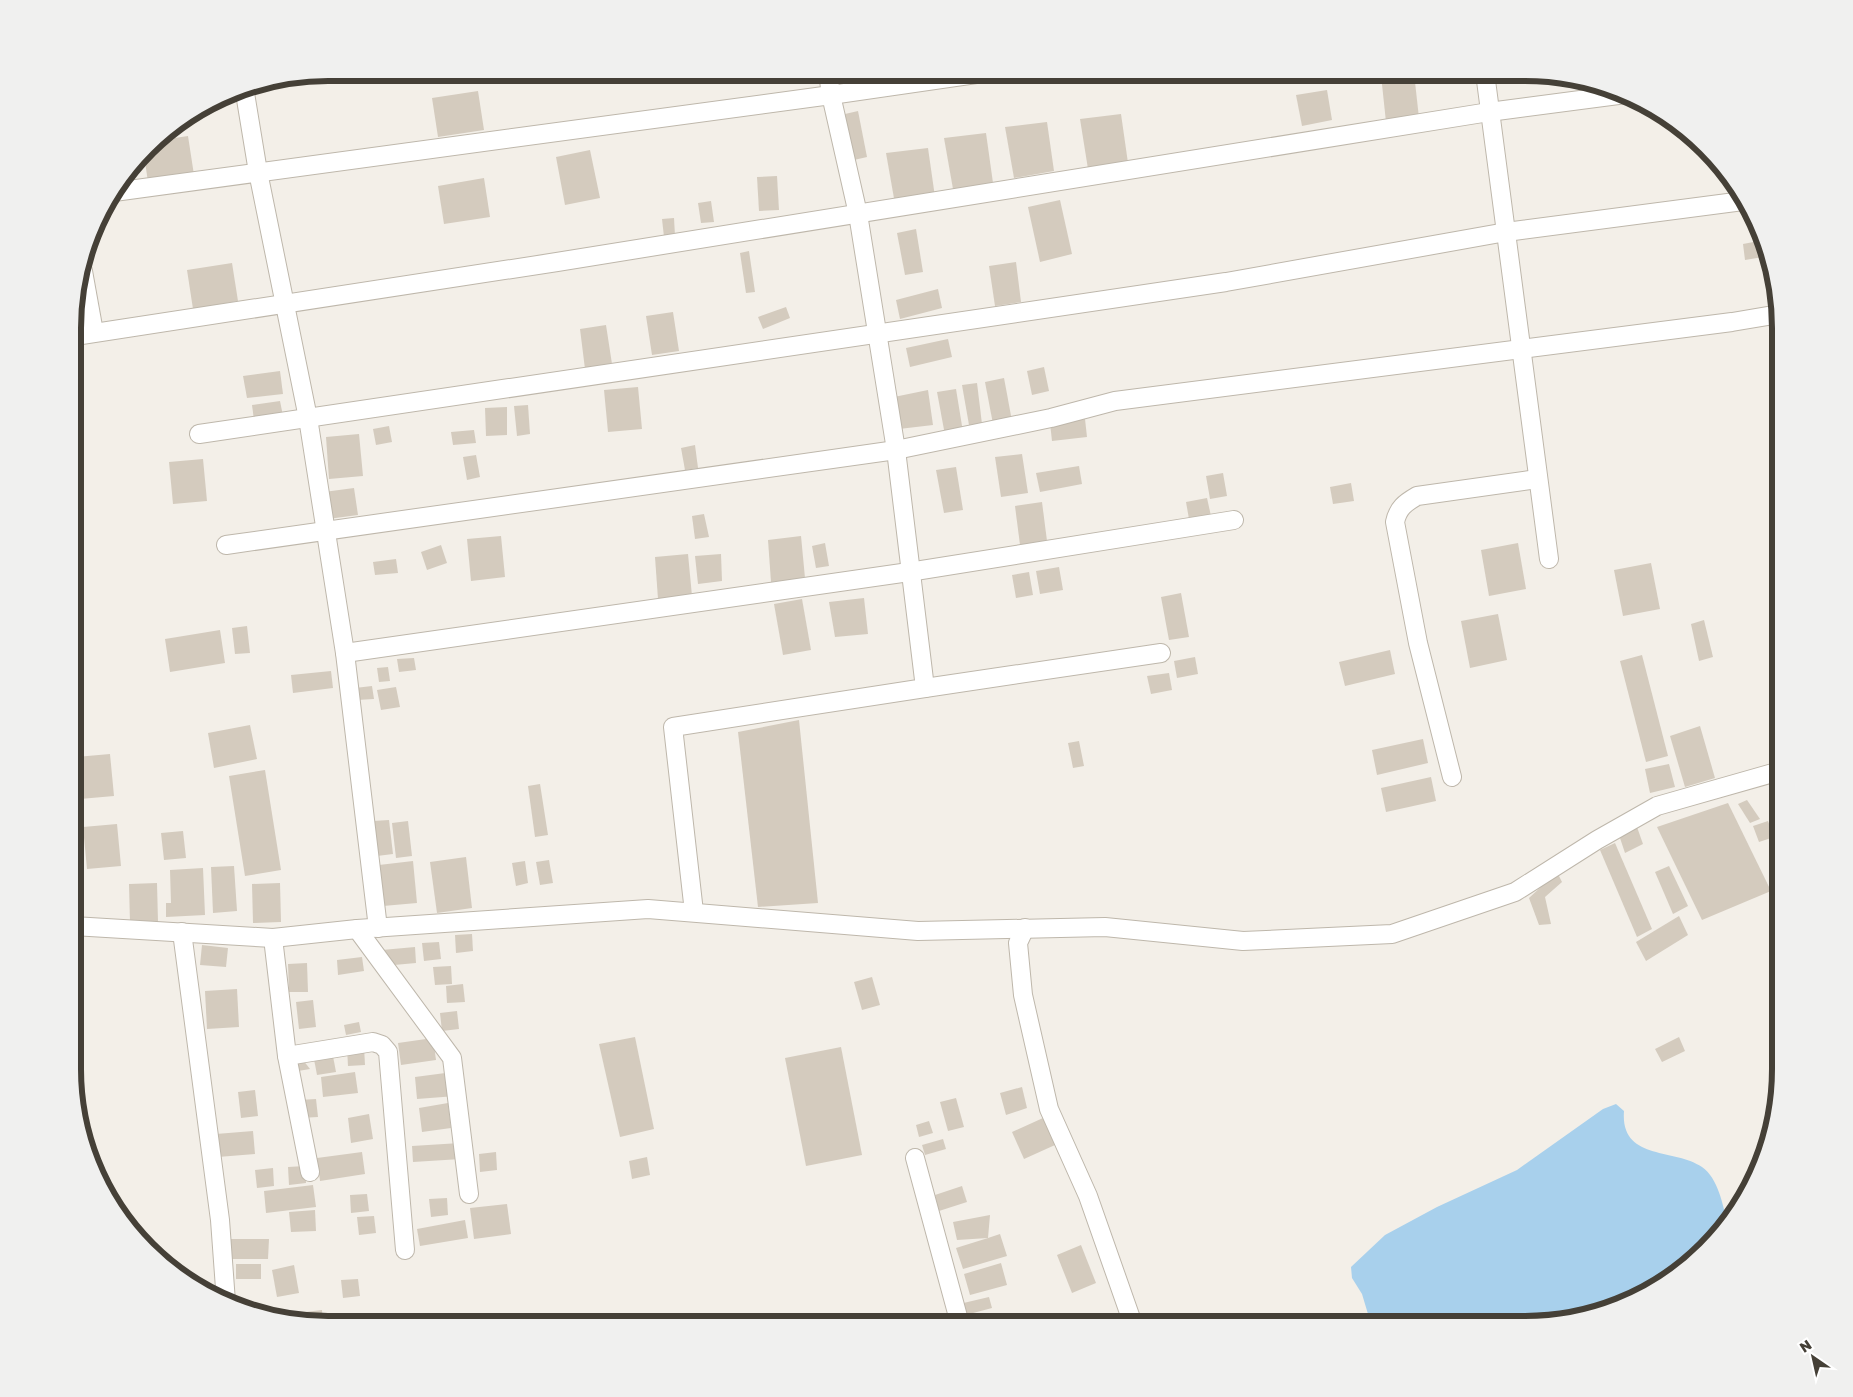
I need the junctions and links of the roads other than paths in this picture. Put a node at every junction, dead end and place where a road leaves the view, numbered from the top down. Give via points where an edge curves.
1 (829, 81) edge
2 (925, 81) edge
3 (1486, 81) edge
4 (831, 94) junction
5 (245, 95) edge
6 (1609, 96) edge
7 (1489, 112) junction
8 (258, 172) junction
9 (123, 191) edge
10 (1737, 202) edge
11 (858, 214) junction
12 (1506, 232) junction
13 (85, 284) edge
14 (284, 303) junction
15 (1771, 315) edge
16 (94, 332) junction
17 (876, 333) junction
18 (81, 335) edge
19 (1522, 348) junction
20 (308, 418) junction
21 (199, 434) dead end
22 (896, 450) junction
23 (1537, 479) junction
24 (1234, 520) dead end
25 (326, 530) junction
26 (226, 545) dead end
27 (1549, 559) dead end
28 (909, 572) junction
29 (345, 653) junction
30 (1161, 654) dead end
31 (925, 688) junction
32 (1772, 773) edge
33 (1452, 777) dead end
34 (694, 912) junction
35 (81, 926) edge
36 (378, 928) junction
37 (1025, 928) junction
38 (357, 929) junction
39 (182, 932) junction
40 (273, 938) junction
41 (287, 1056) junction
42 (915, 1158) dead end
43 (310, 1172) dead end
44 (468, 1194) dead end
45 (404, 1250) dead end
46 (225, 1293) edge
47 (958, 1316) edge
48 (1130, 1316) edge

1 - 4 street
2 - 4 street
3 - 7 street
4 - 8 street
4 - 11 street
5 - 8 street
6 - 7 street
7 - 11 street
7 - 12 street
8 - 9 street
8 - 14 street
10 - 12 street
11 - 14 street
11 - 17 street
12 - 17 street via 1226,282
12 - 19 street
13 - 16 street
14 - 16 street
14 - 20 street
15 - 19 street
16 - 18 street
17 - 20 street
17 - 22 street
19 - 22 street via 1114,401 1050,418
19 - 23 street
20 - 21 street
20 - 25 street
22 - 25 street
22 - 28 street
23 - 27 street
23 - 33 street via 1417,496 1397,512 1395,522 1418,642
24 - 28 street
25 - 26 street
25 - 29 street
28 - 29 street
28 - 31 street
29 - 36 street
30 - 31 street
31 - 34 street via 673,727
32 - 37 street via 1657,806 1514,892 1392,934 1243,941 1105,927
34 - 36 street via 648,909
34 - 37 street via 918,930
35 - 39 street
36 - 38 street
37 - 48 street via 1018,943 1023,995 1049,1110 1088,1196
38 - 40 street
38 - 44 street via 452,1058
39 - 40 street
39 - 46 street via 220,1220
40 - 41 street
41 - 43 street
41 - 45 street via 373,1042 388,1052
42 - 47 street

